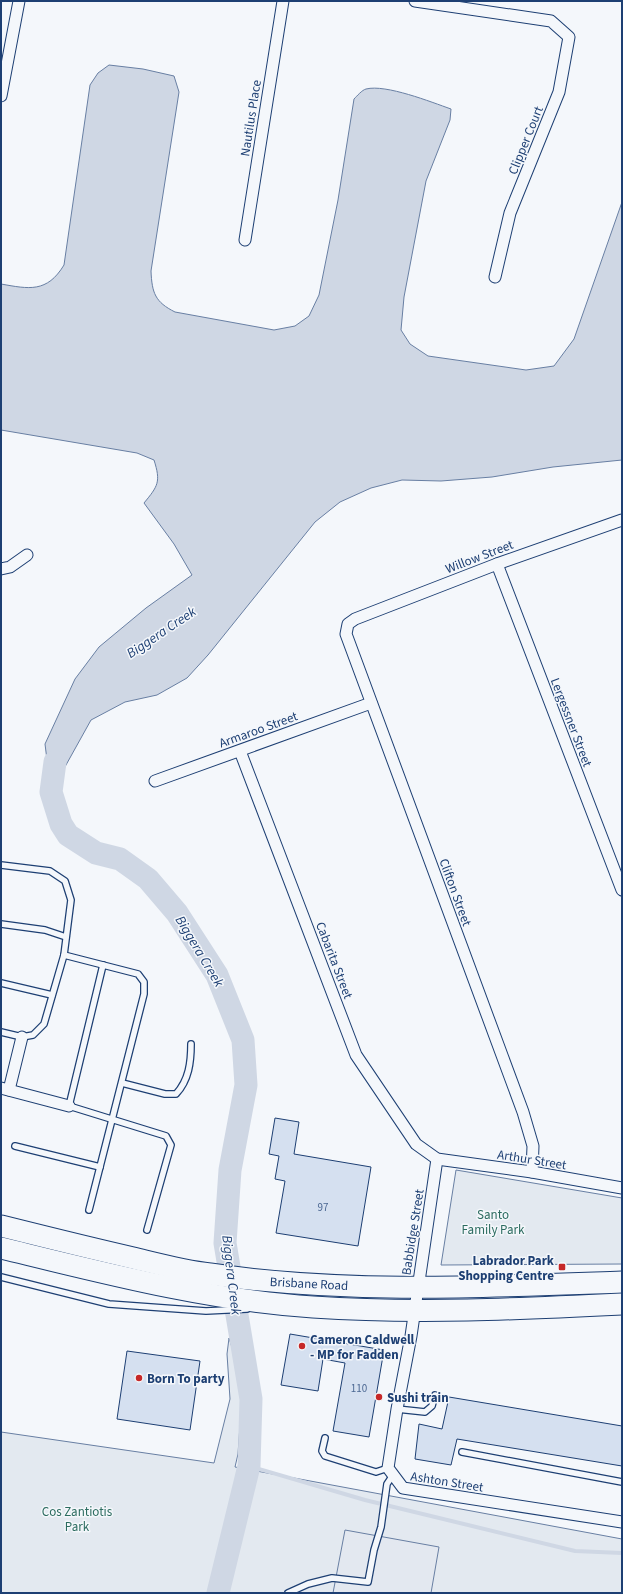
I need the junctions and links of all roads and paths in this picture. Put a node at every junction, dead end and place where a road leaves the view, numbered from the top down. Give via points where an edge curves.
1 (19, 1) edge
2 (283, 1) edge
3 (415, 1) edge
4 (1, 96) edge
5 (245, 240) dead end
6 (495, 277) dead end
7 (622, 520) edge
8 (27, 555) dead end
9 (497, 564) junction
10 (1, 569) edge
11 (348, 624) joint
12 (371, 703) junction
13 (240, 751) junction
14 (156, 781) dead end
15 (1, 866) edge
16 (622, 890) edge
17 (1, 924) edge
18 (66, 937) junction
19 (64, 955) junction
20 (103, 965) junction
21 (1, 983) edge
22 (52, 995) junction
23 (1, 1032) edge
24 (22, 1037) junction
25 (191, 1044) dead end
26 (122, 1083) junction
27 (5, 1089) edge
28 (68, 1106) junction
29 (112, 1120) junction
30 (15, 1146) dead end
31 (437, 1159) junction
32 (100, 1167) junction
33 (532, 1172) junction
34 (622, 1188) edge
35 (89, 1210) dead end
36 (1, 1226) edge
37 (147, 1230) dead end
38 (1, 1248) edge
39 (1, 1277) edge
40 (622, 1282) edge
41 (418, 1286) junction
42 (209, 1303) junction
43 (622, 1304) edge
44 (415, 1311) junction
45 (435, 1395) dead end
46 (397, 1409) junction
47 (325, 1438) dead end
48 (462, 1452) dead end
49 (391, 1471) junction
50 (622, 1482) edge
51 (622, 1522) edge
52 (288, 1593) edge

1 - 4 street
2 - 5 street, Nautilus Place
3 - 6 street, Clipper Court via 552,21 569,37 560,92 510,213
7 - 9 street, Willow Street
8 - 10 street via 10,567
9 - 11 street, Willow Street via 355,618
9 - 16 street, Lergessner Street
11 - 12 street, Clifton Street via 346,634
12 - 13 street, Armaroo Street
12 - 33 street, Clifton Street via 523,1112 533,1146
13 - 14 street, Armaroo Street
13 - 31 street, Cabarita Street via 356,1055 416,1144
15 - 18 lane via 50,870 65,881 70,900
17 - 18 lane via 45,930
18 - 19 lane
19 - 20 lane
19 - 22 lane
20 - 26 lane via 138,974 144,982 144,994
20 - 28 lane
21 - 22 lane
22 - 24 lane via 44,1024 33,1035
23 - 24 lane
24 - 27 street
25 - 26 lane via 191,1060 183,1086 176,1094 165,1094
26 - 29 lane
27 - 28 street
28 - 29 lane
29 - 32 lane
29 - 37 lane via 166,1136 172,1145
30 - 32 lane
31 - 33 street, Arthur Street
31 - 41 street, Babbidge Street
32 - 35 lane
33 - 34 street, Arthur Street
36 - 41 highway, Brisbane Road via 163,1266 209,1274 261,1281
38 - 42 highway, Brisbane Road
39 - 42 lane, Brisbane Road via 109,1304 147,1308
40 - 41 highway, Brisbane Road
41 - 44 street, Babbidge Street
42 - 44 highway, Brisbane Road
43 - 44 highway, Brisbane Road
44 - 46 street
45 - 46 lane via 432,1406 425,1412
46 - 49 street
47 - 49 lane via 322,1451 325,1456 376,1472
48 - 50 lane
49 - 51 street, Ashton Street via 403,1488
49 - 52 lane via 368,1582 332,1578 308,1584

